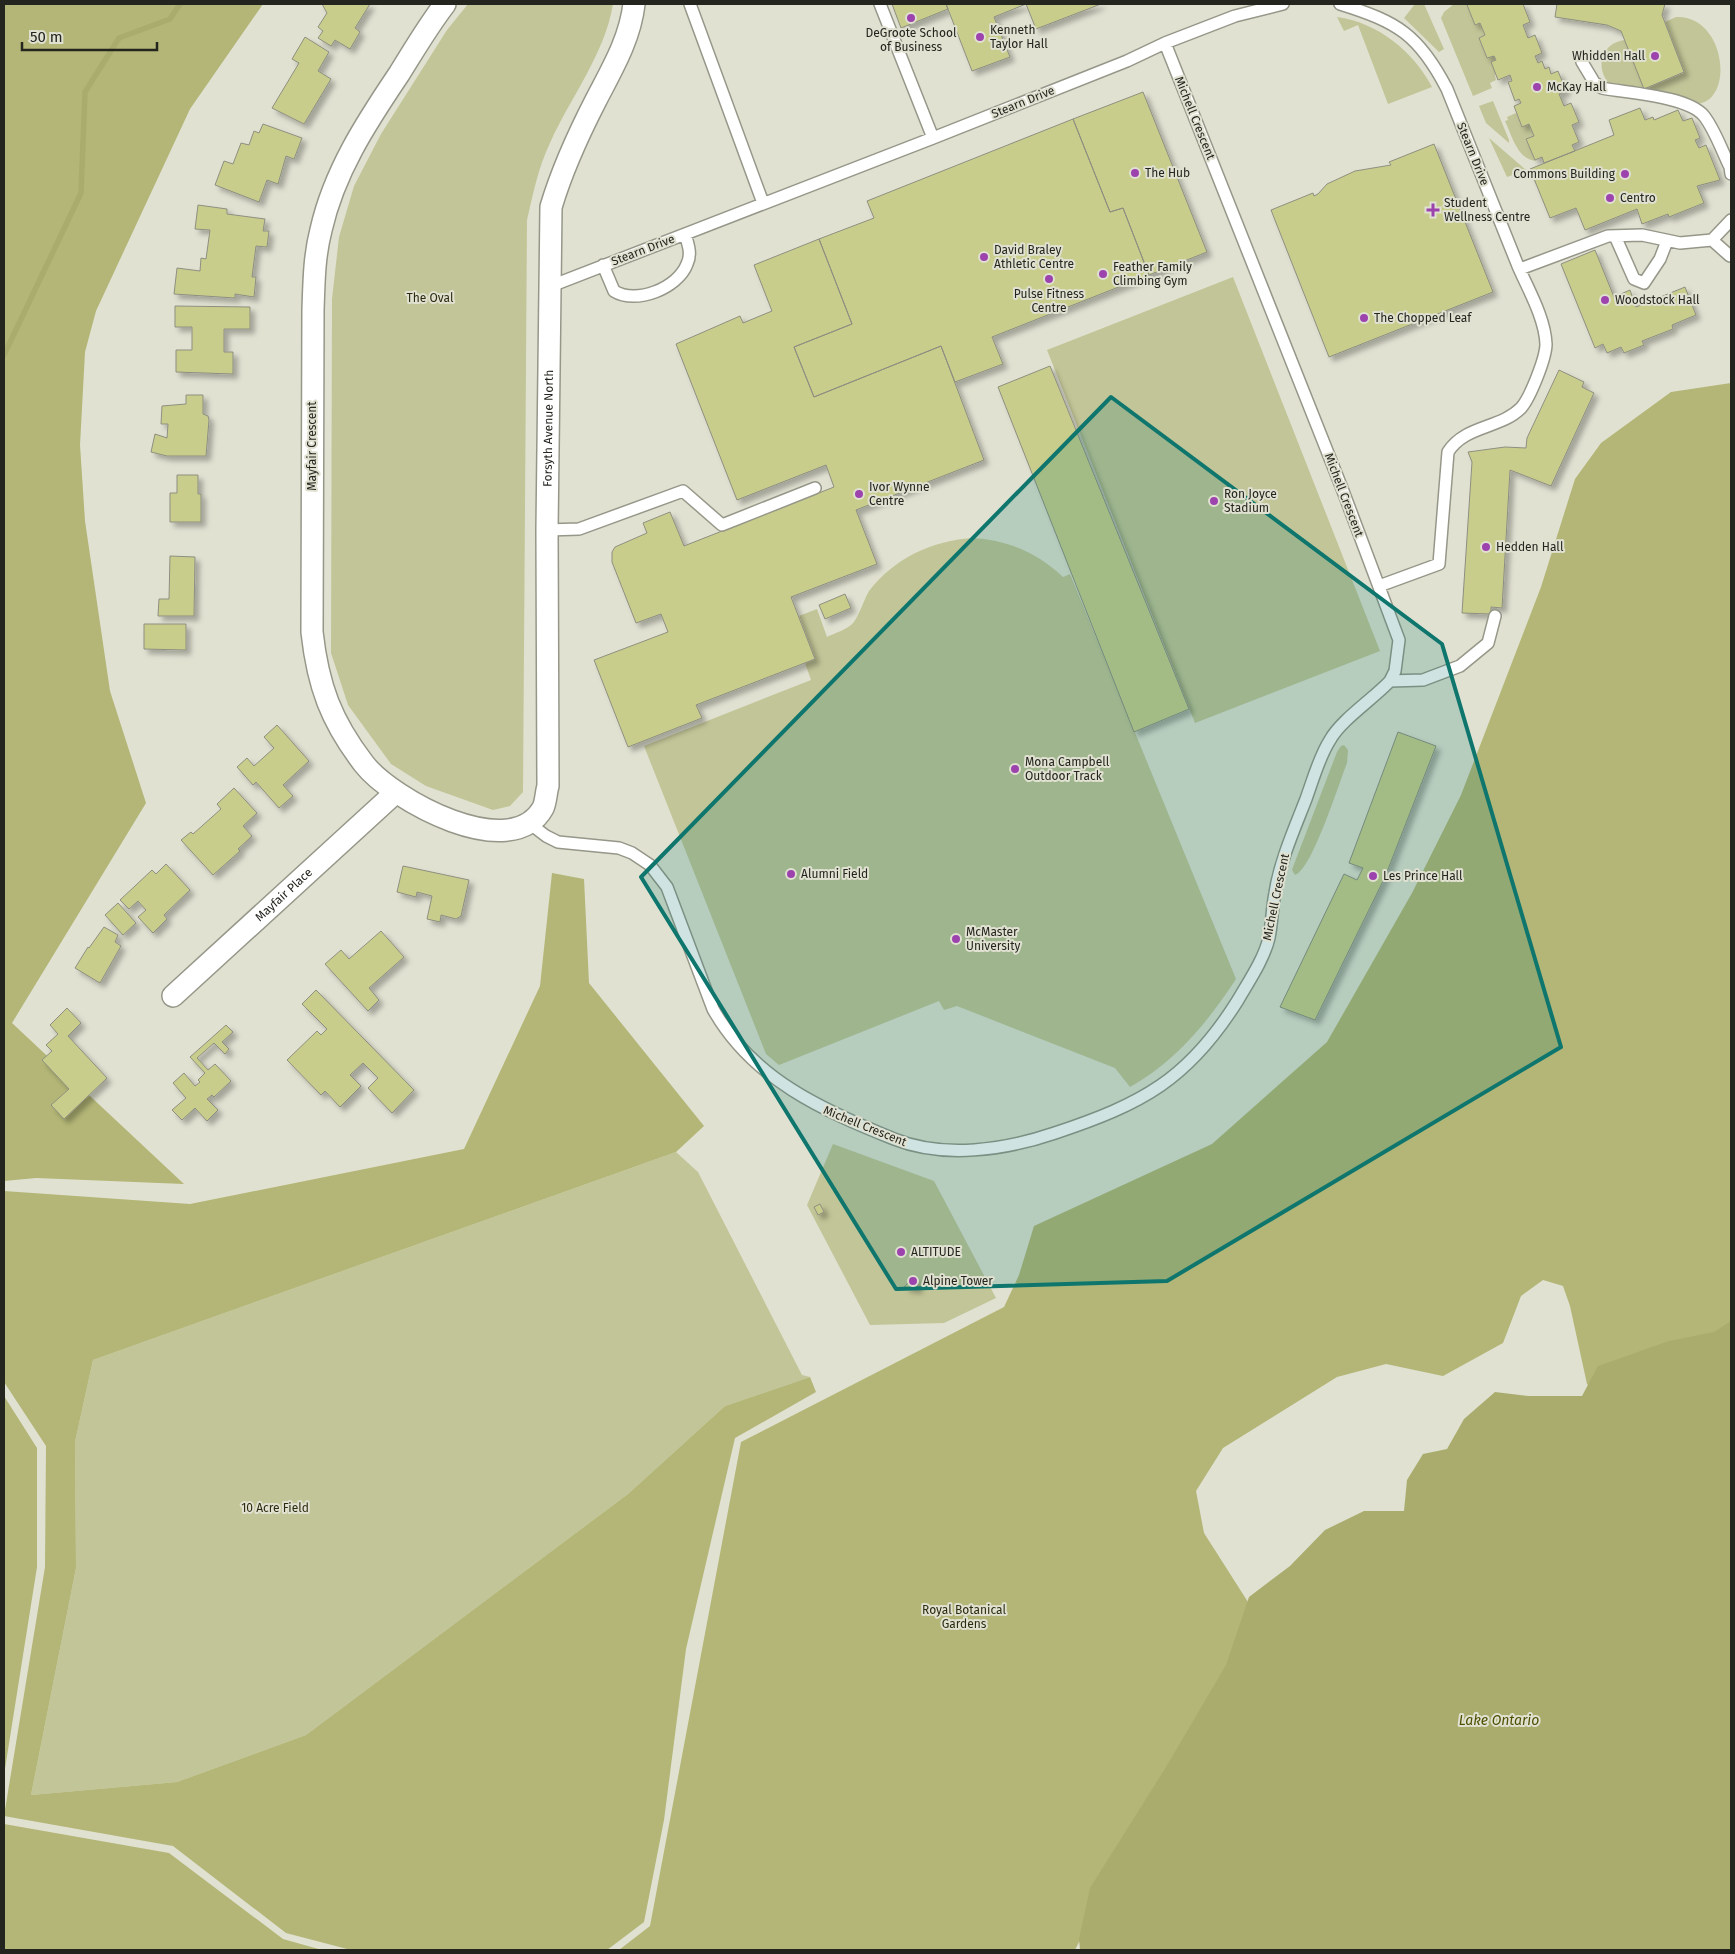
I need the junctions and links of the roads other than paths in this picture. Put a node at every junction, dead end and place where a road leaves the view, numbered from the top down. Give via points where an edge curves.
1 (445, 4) edge
2 (634, 4) edge
3 (690, 4) edge
4 (880, 4) edge
5 (1283, 4) edge
6 (1344, 4) edge
7 (1165, 43) junction
8 (1582, 62) dead end
9 (933, 138) junction
10 (1731, 174) edge
11 (763, 203) junction
12 (1731, 220) edge
13 (685, 234) junction
14 (1615, 236) junction
15 (1667, 240) junction
16 (1712, 240) junction
17 (1730, 256) dead end
18 (603, 265) junction
19 (1520, 269) junction
20 (551, 286) junction
21 (815, 488) dead end
22 (547, 530) junction
23 (1379, 586) junction
24 (1495, 616) dead end
25 (1390, 681) junction
26 (395, 793) junction
27 (529, 823) junction
28 (173, 996) dead end

1 - 26 street, Mayfair Crescent via 344,162 320,231 314,268 312,632 315,661 324,696 343,735 366,766
2 - 20 street, Forsyth Avenue North via 620,52 560,177 551,207
3 - 11 lane
4 - 9 lane
5 - 7 lane, Stearn Drive via 1236,16
6 - 19 lane, Stearn Drive via 1394,25 1432,60 1447,89
7 - 9 lane, Stearn Drive via 1118,65
7 - 23 lane, Michell Crescent
8 - 10 lane via 1594,82 1602,88 1672,100 1696,108 1705,116
9 - 11 lane, Stearn Drive
11 - 13 lane, Stearn Drive
12 - 16 lane
13 - 18 lane, Stearn Drive
13 - 18 lane via 690,256 684,271 675,280 643,295 627,297 614,291
14 - 15 lane via 1642,235
14 - 15 lane via 1634,279 1644,283
14 - 19 lane
15 - 16 lane via 1680,243
16 - 17 lane
18 - 20 lane, Stearn Drive
19 - 23 lane, Stearn Drive via 1545,334 1546,346 1531,391 1521,408 1462,436 1448,452 1439,564
20 - 22 street, Forsyth Avenue North
21 - 22 lane via 722,525 683,491 580,529
22 - 27 street, Forsyth Avenue North via 548,786 543,808
23 - 25 lane, Michell Crescent via 1399,640 1395,671
24 - 25 lane via 1488,643 1460,666 1423,680
25 - 27 lane, Michell Crescent via 1330,738 1290,838 1275,894 1268,940 1228,1015 1186,1067 1165,1084 1083,1124 1002,1146 938,1150 906,1144 839,1117 763,1070 733,1040 713,1009 667,887 650,865 619,848 558,842
26 - 27 street, Mayfair Crescent via 463,825 491,831 510,830
26 - 28 street, Mayfair Place

